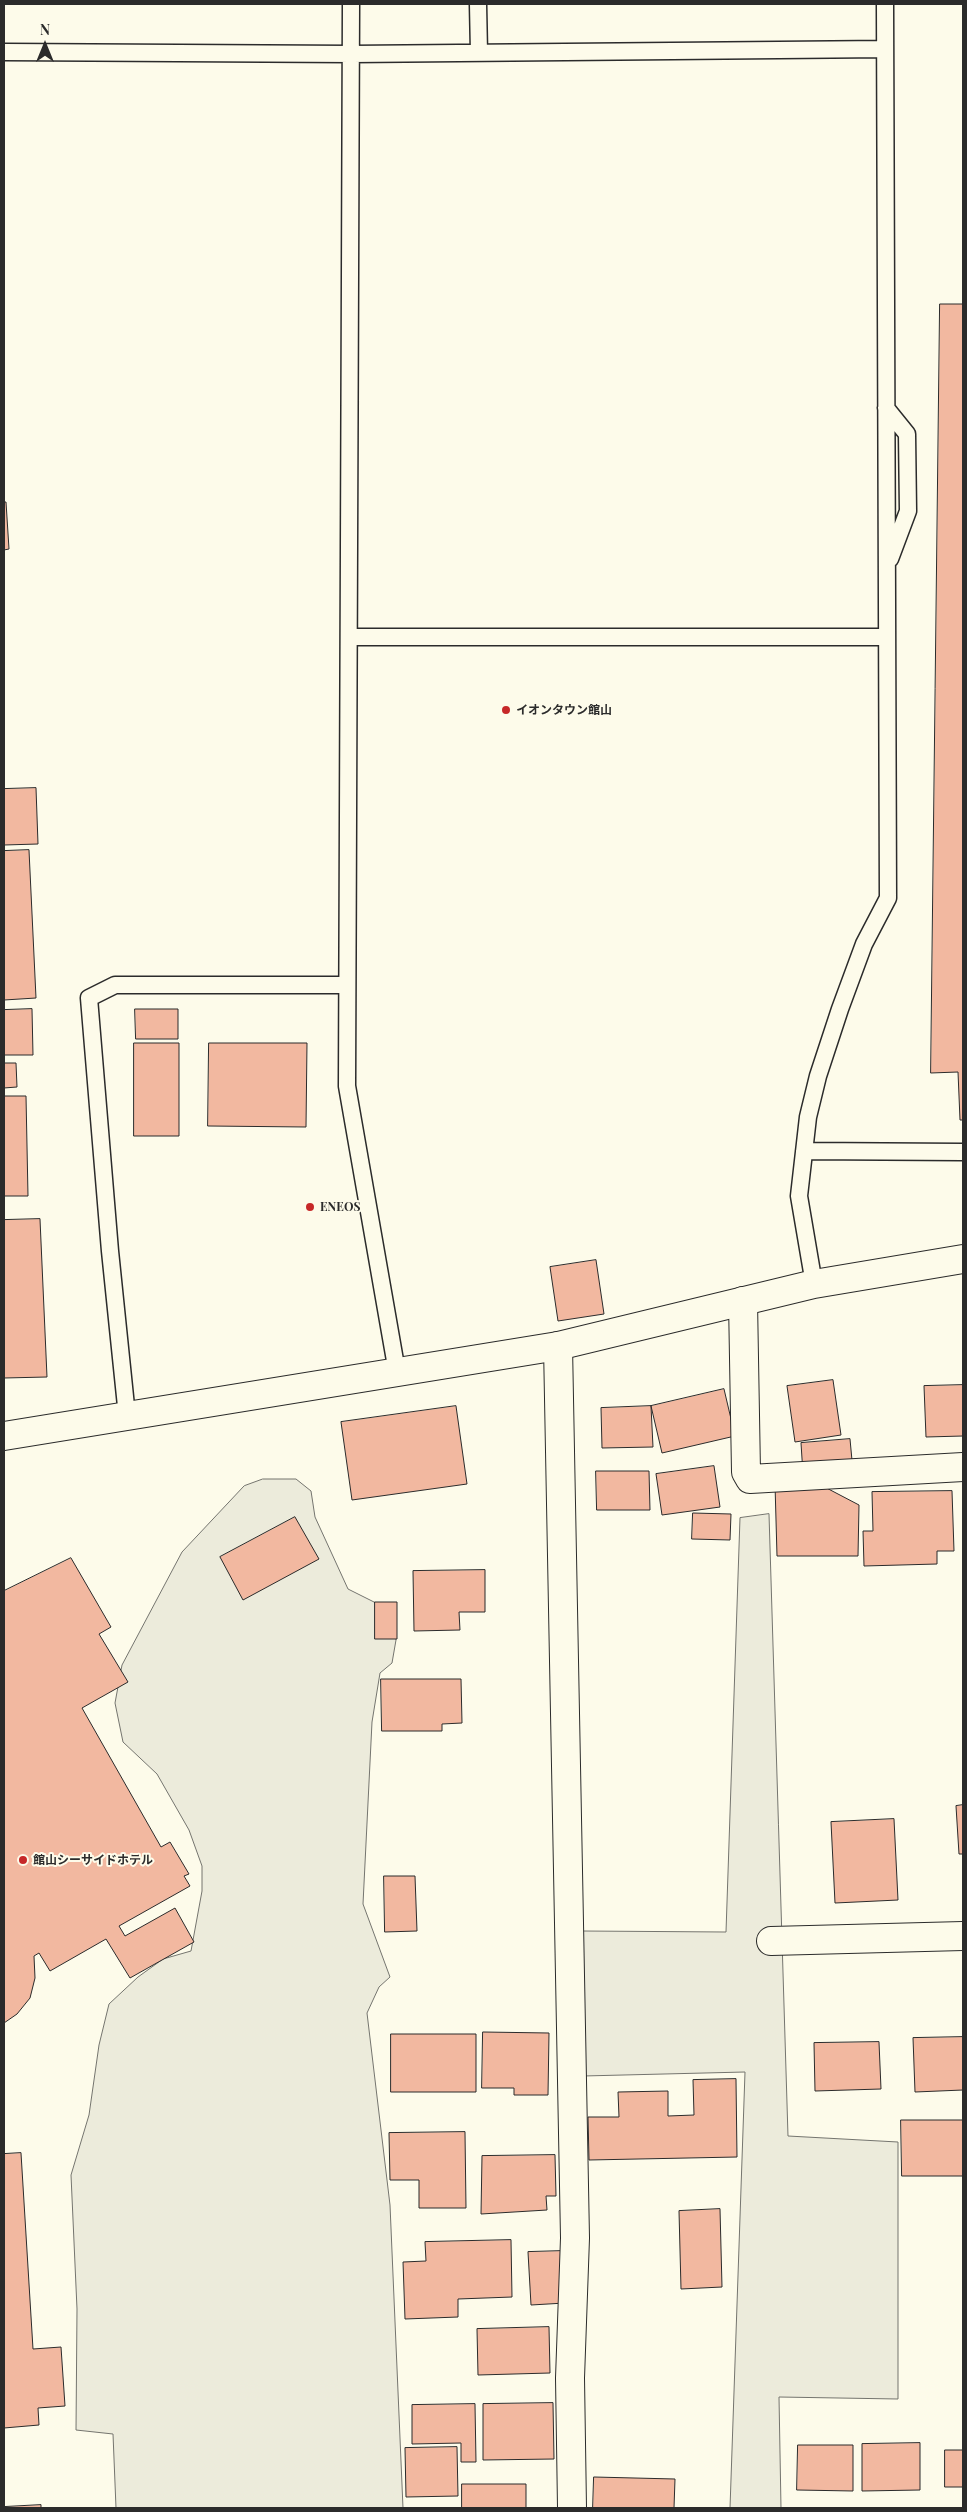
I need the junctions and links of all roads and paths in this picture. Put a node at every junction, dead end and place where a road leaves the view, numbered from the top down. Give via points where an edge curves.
1 (351, 4) edge
2 (478, 4) edge
3 (885, 4) edge
4 (885, 49) junction
5 (4, 52) edge
6 (479, 53) junction
7 (352, 54) junction
8 (349, 637) junction
9 (887, 637) junction
10 (347, 985) junction
11 (804, 1151) junction
12 (963, 1152) edge
13 (963, 1259) edge
14 (814, 1284) junction
15 (744, 1301) junction
16 (558, 1346) junction
17 (397, 1372) junction
18 (127, 1416) junction
19 (4, 1436) edge
20 (963, 1468) edge
21 (963, 1936) edge
22 (771, 1941) dead end
23 (572, 2508) edge

1 - 7 lane
2 - 6 lane
3 - 4 lane
4 - 6 lane
4 - 9 lane via 886,408 907,434 908,511 887,568
5 - 7 lane
6 - 7 lane
7 - 8 lane
8 - 9 lane
8 - 10 lane
9 - 11 lane via 888,898 864,944 840,1009 814,1092
10 - 17 lane via 347,1086
10 - 18 lane via 115,985 89,998
11 - 12 lane
11 - 14 lane via 799,1196
13 - 14 street
14 - 15 street
15 - 16 street
15 - 20 street via 746,1472 750,1479
16 - 17 street
16 - 23 street via 575,2238 570,2378
17 - 18 street
18 - 19 street
21 - 22 street

